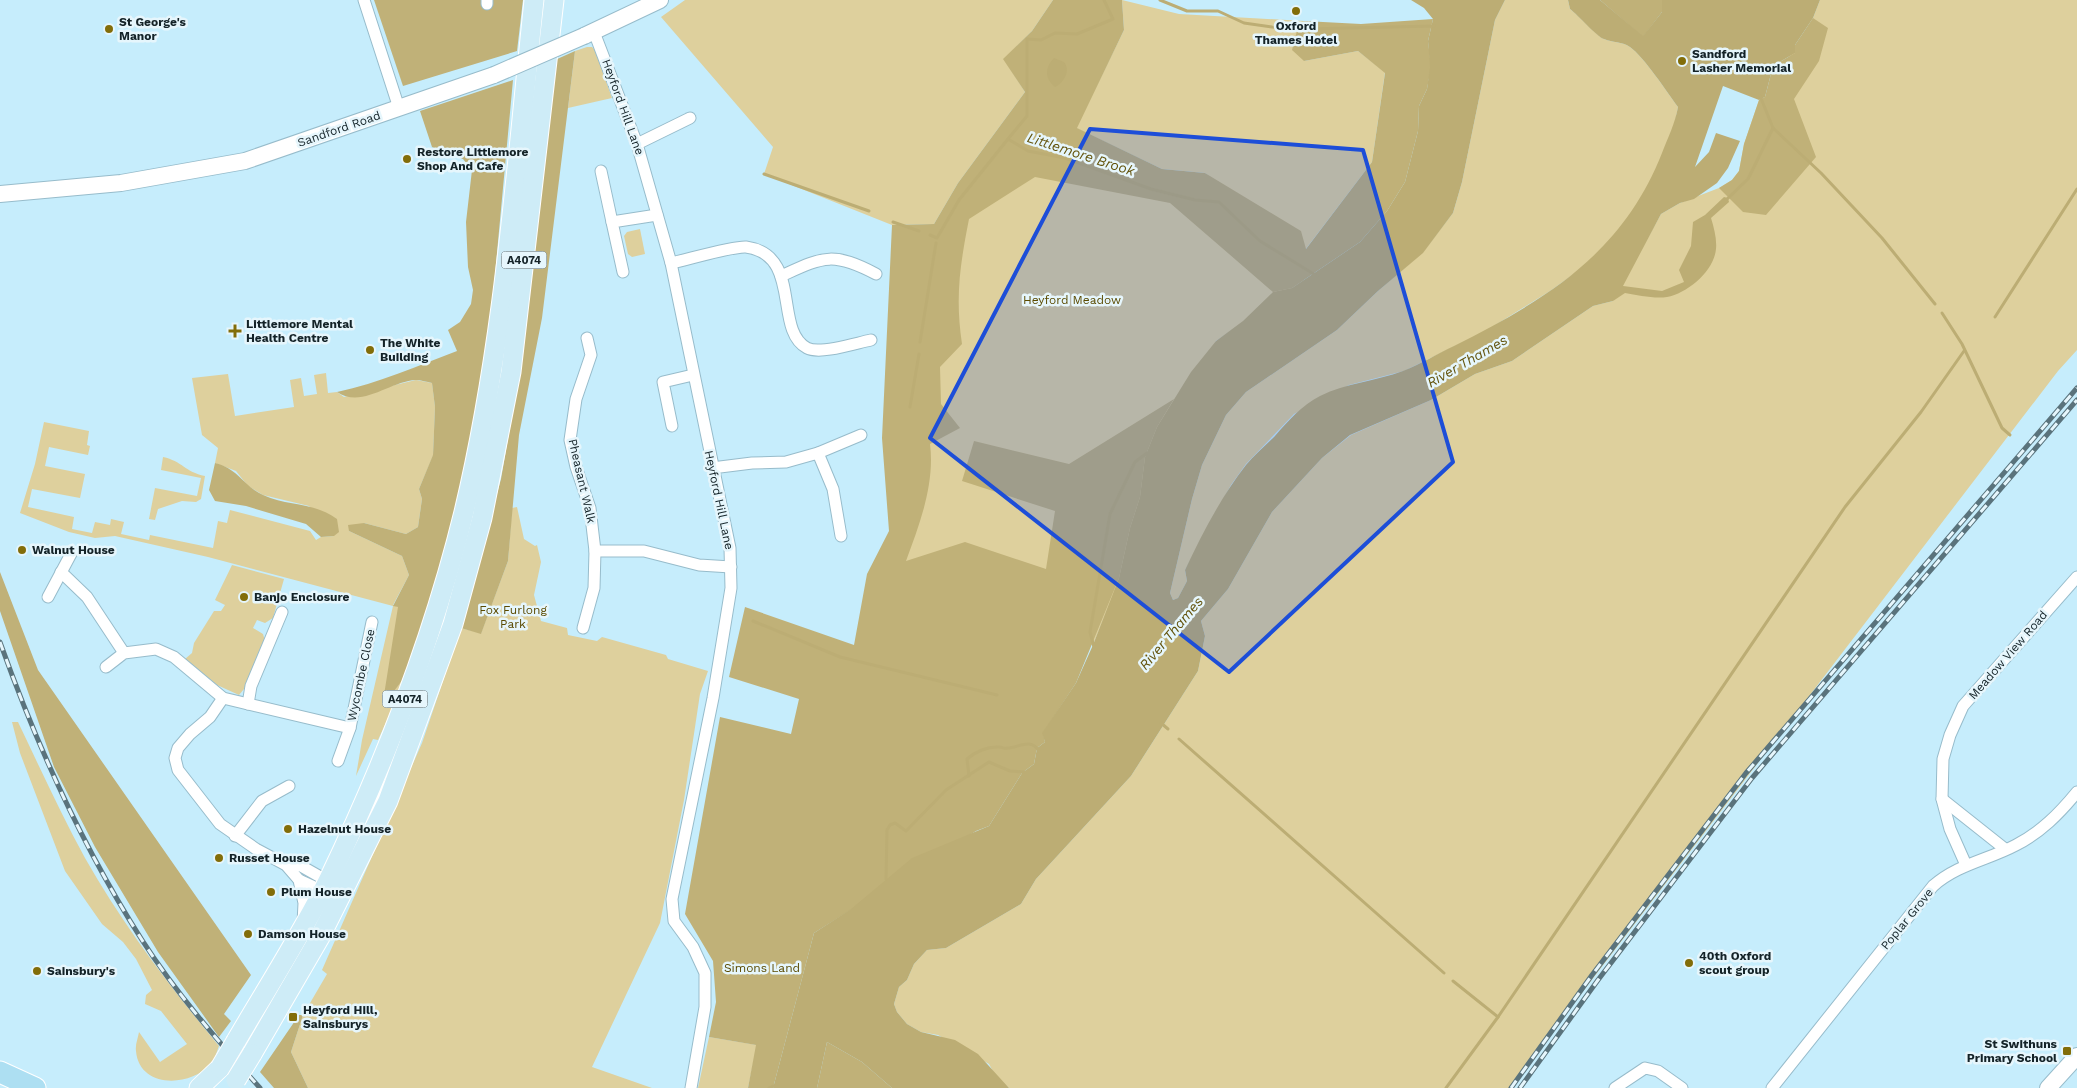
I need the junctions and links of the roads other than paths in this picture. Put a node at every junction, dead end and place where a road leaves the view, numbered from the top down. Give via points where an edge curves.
1 (364, 0) edge
2 (534, 0) edge
3 (554, 0) edge
4 (660, 0) edge
5 (589, 34) junction
6 (399, 108) junction
7 (690, 118) dead end
8 (637, 144) junction
9 (601, 171) dead end
10 (0, 194) edge
11 (657, 214) junction
12 (612, 222) junction
13 (671, 263) junction
14 (623, 272) dead end
15 (876, 274) dead end
16 (781, 276) junction
17 (587, 338) dead end
18 (871, 340) dead end
19 (693, 375) junction
20 (672, 426) dead end
21 (861, 435) dead end
22 (818, 454) junction
23 (712, 468) junction
24 (840, 536) dead end
25 (595, 550) junction
26 (72, 552) dead end
27 (731, 567) junction
28 (61, 572) junction
29 (2077, 577) edge
30 (48, 597) dead end
31 (282, 612) dead end
32 (372, 622) dead end
33 (583, 628) dead end
34 (124, 653) junction
35 (106, 667) dead end
36 (223, 698) junction
37 (248, 704) junction
38 (350, 728) junction
39 (338, 761) dead end
40 (289, 786) dead end
41 (2077, 792) edge
42 (1942, 799) junction
43 (235, 836) junction
44 (2005, 849) junction
45 (286, 864) junction
46 (1966, 864) junction
47 (299, 880) junction
48 (332, 889) junction
49 (303, 925) junction
50 (2077, 1056) edge
51 (0, 1074) edge
52 (234, 1084) edge
53 (15, 1088) edge
54 (35, 1088) edge
55 (199, 1088) edge
56 (690, 1088) edge
57 (1615, 1088) edge
58 (1682, 1088) edge
59 (1772, 1088) edge
60 (2048, 1088) edge

1 - 6 street
2 - 48 main road, A4074 via 490,375 464,512 433,622
3 - 48 main road, A4074 via 511,372 482,518 453,624 397,778
4 - 5 street, Sandford Road
5 - 6 street, Sandford Road, bridge via 494,75
5 - 8 street, Heyford Hill Lane
6 - 10 street, Sandford Road via 245,161 121,183
7 - 8 street
8 - 11 street, Heyford Hill Lane
9 - 12 street
11 - 12 street
11 - 13 street, Heyford Hill Lane
12 - 14 street
13 - 16 street via 744,247 761,251 771,258
13 - 19 street, Heyford Hill Lane
15 - 16 street via 851,261 835,259 816,260
16 - 18 street via 795,336 807,348 820,350
17 - 25 street, Pheasant Walk via 591,355 576,399 570,440 590,508
19 - 20 street via 663,382
19 - 23 street, Heyford Hill Lane
21 - 22 street
22 - 23 street via 786,462
22 - 24 street via 833,489
23 - 27 street, Heyford Hill Lane via 730,548
25 - 27 street via 644,551 699,565
25 - 33 street, Pheasant Walk via 594,588
26 - 28 street
27 - 56 street, Heyford Hill Lane via 731,588 713,698 672,899 674,921 694,947 706,973 705,1007
28 - 30 street
28 - 34 street via 87,597
29 - 42 street, Meadow View Road via 1963,706 1943,759
31 - 37 street
32 - 38 street, Wycombe Close
34 - 35 street
34 - 36 street via 156,649 174,657
36 - 37 street, Wycombe Close
36 - 43 street via 210,718 178,748 175,758 178,770 207,809
37 - 38 street, Wycombe Close
38 - 39 street, Wycombe Close
40 - 43 street via 262,801
41 - 44 street, Poplar Grove via 2039,831
42 - 44 street
42 - 46 street, Meadow View Road via 1950,829
43 - 45 street
44 - 46 street, Poplar Grove
45 - 47 street
45 - 48 street via 301,866
46 - 59 street, Poplar Grove via 1933,886
47 - 48 street
47 - 49 street via 304,903
48 - 49 main road, A4074
48 - 52 main road, A4074, bridge via 252,1054
49 - 55 main road, A4074, bridge via 220,1068
50 - 60 street
51 - 53 highway
51 - 54 highway
57 - 58 street via 1645,1068 1658,1071

